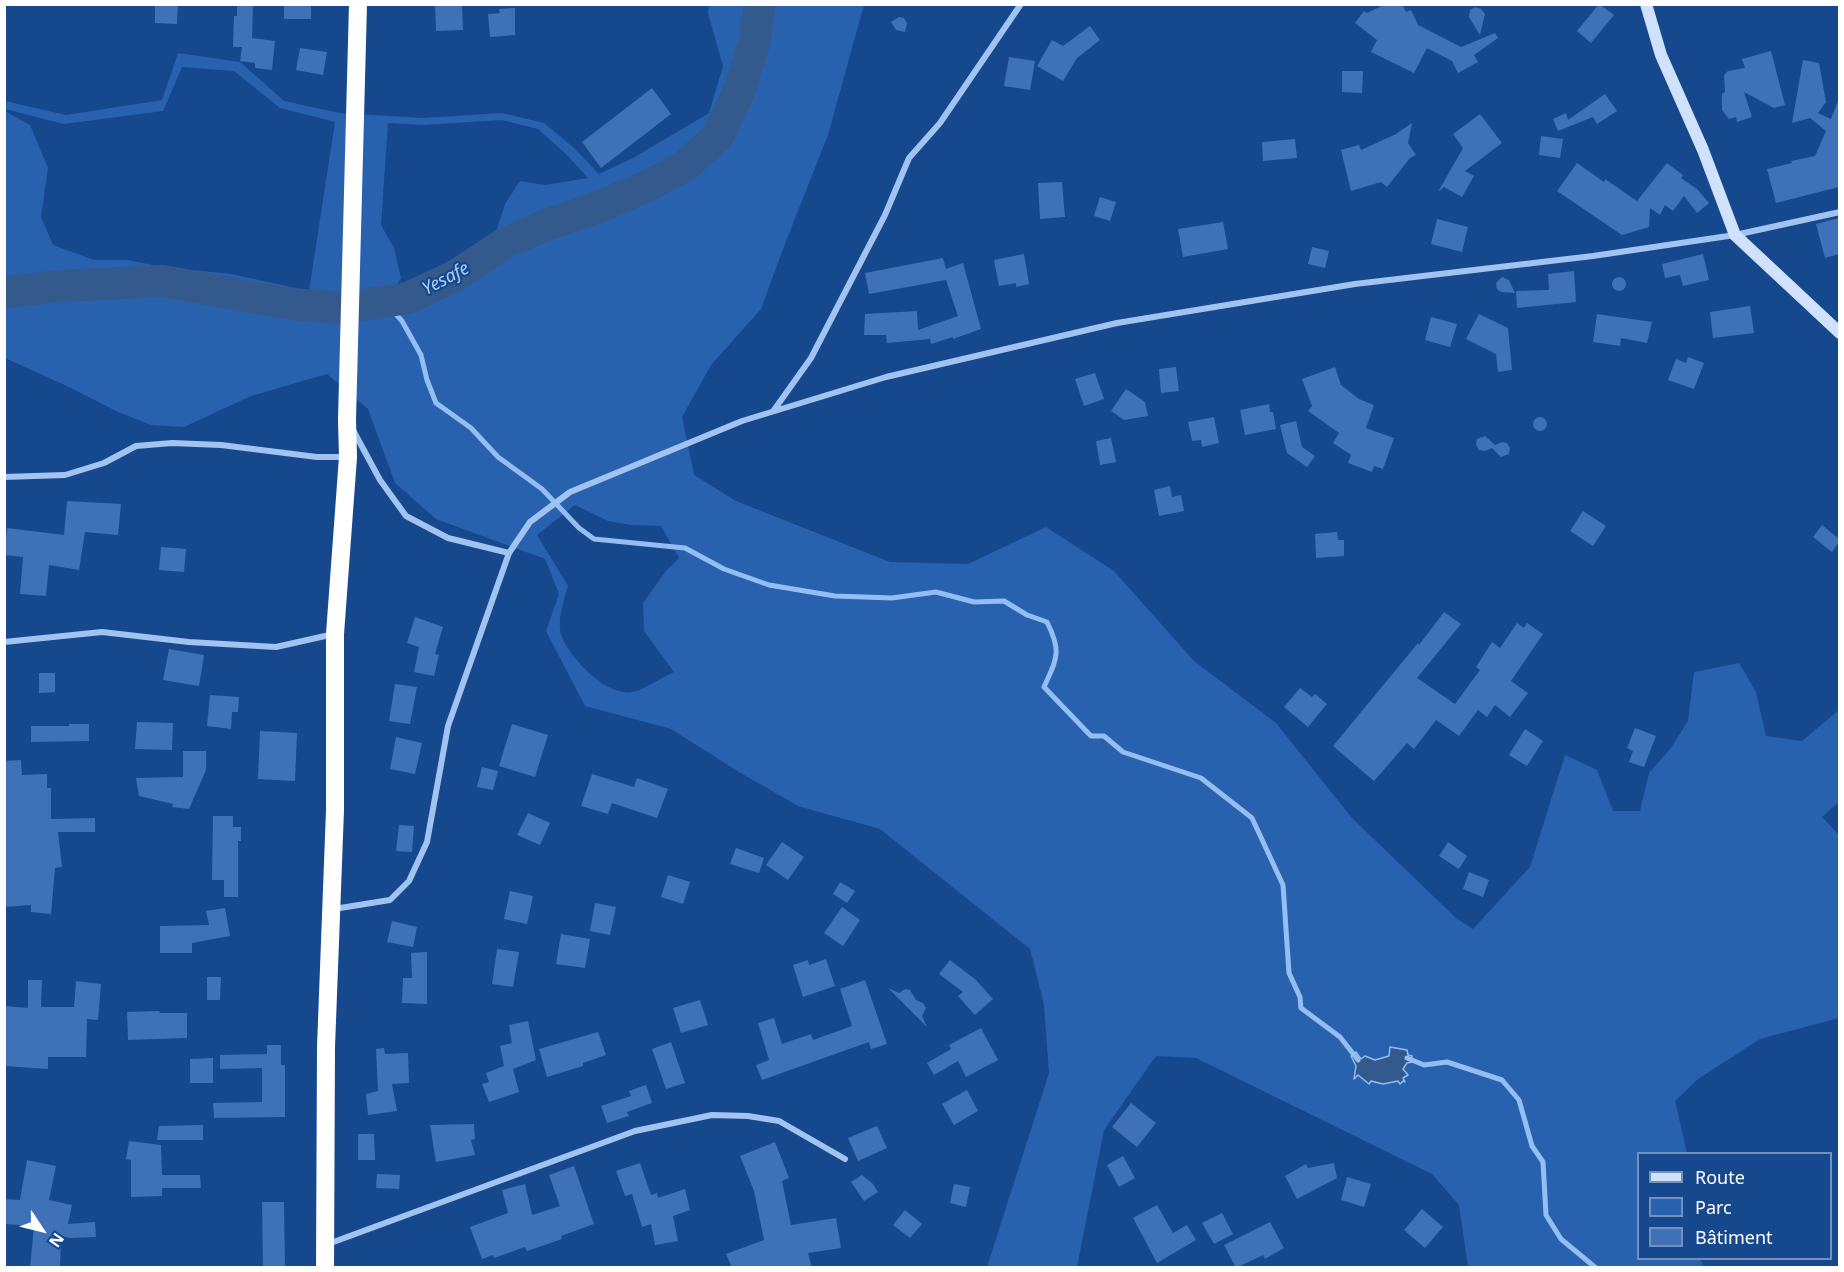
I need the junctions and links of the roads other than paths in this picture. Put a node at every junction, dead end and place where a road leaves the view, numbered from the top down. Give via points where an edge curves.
1 (358, 4) edge
2 (1021, 4) edge
3 (1646, 4) edge
4 (1839, 212) edge
5 (1735, 235) junction
6 (1839, 333) edge
7 (774, 411) junction
8 (347, 419) junction
9 (348, 457) junction
10 (4, 477) edge
11 (510, 554) junction
12 (335, 634) junction
13 (4, 642) edge
14 (333, 909) junction
15 (845, 1159) dead end
16 (325, 1246) junction
17 (325, 1268) edge

1 - 8 highway
2 - 7 street via 940,123 909,158 885,215 811,358
3 - 5 street via 1661,54
4 - 5 street
5 - 6 street
5 - 7 street via 1355,284 1117,323 885,377
7 - 11 street via 570,492 530,522
8 - 9 highway
8 - 11 street via 380,480 406,516 448,538
9 - 10 street via 172,443 136,446 65,475
9 - 12 highway
11 - 14 street via 448,726 427,842 409,881 390,900
12 - 13 street via 276,647 102,632
12 - 14 highway
14 - 16 highway
15 - 16 street via 778,1121 712,1115 635,1131
16 - 17 highway

